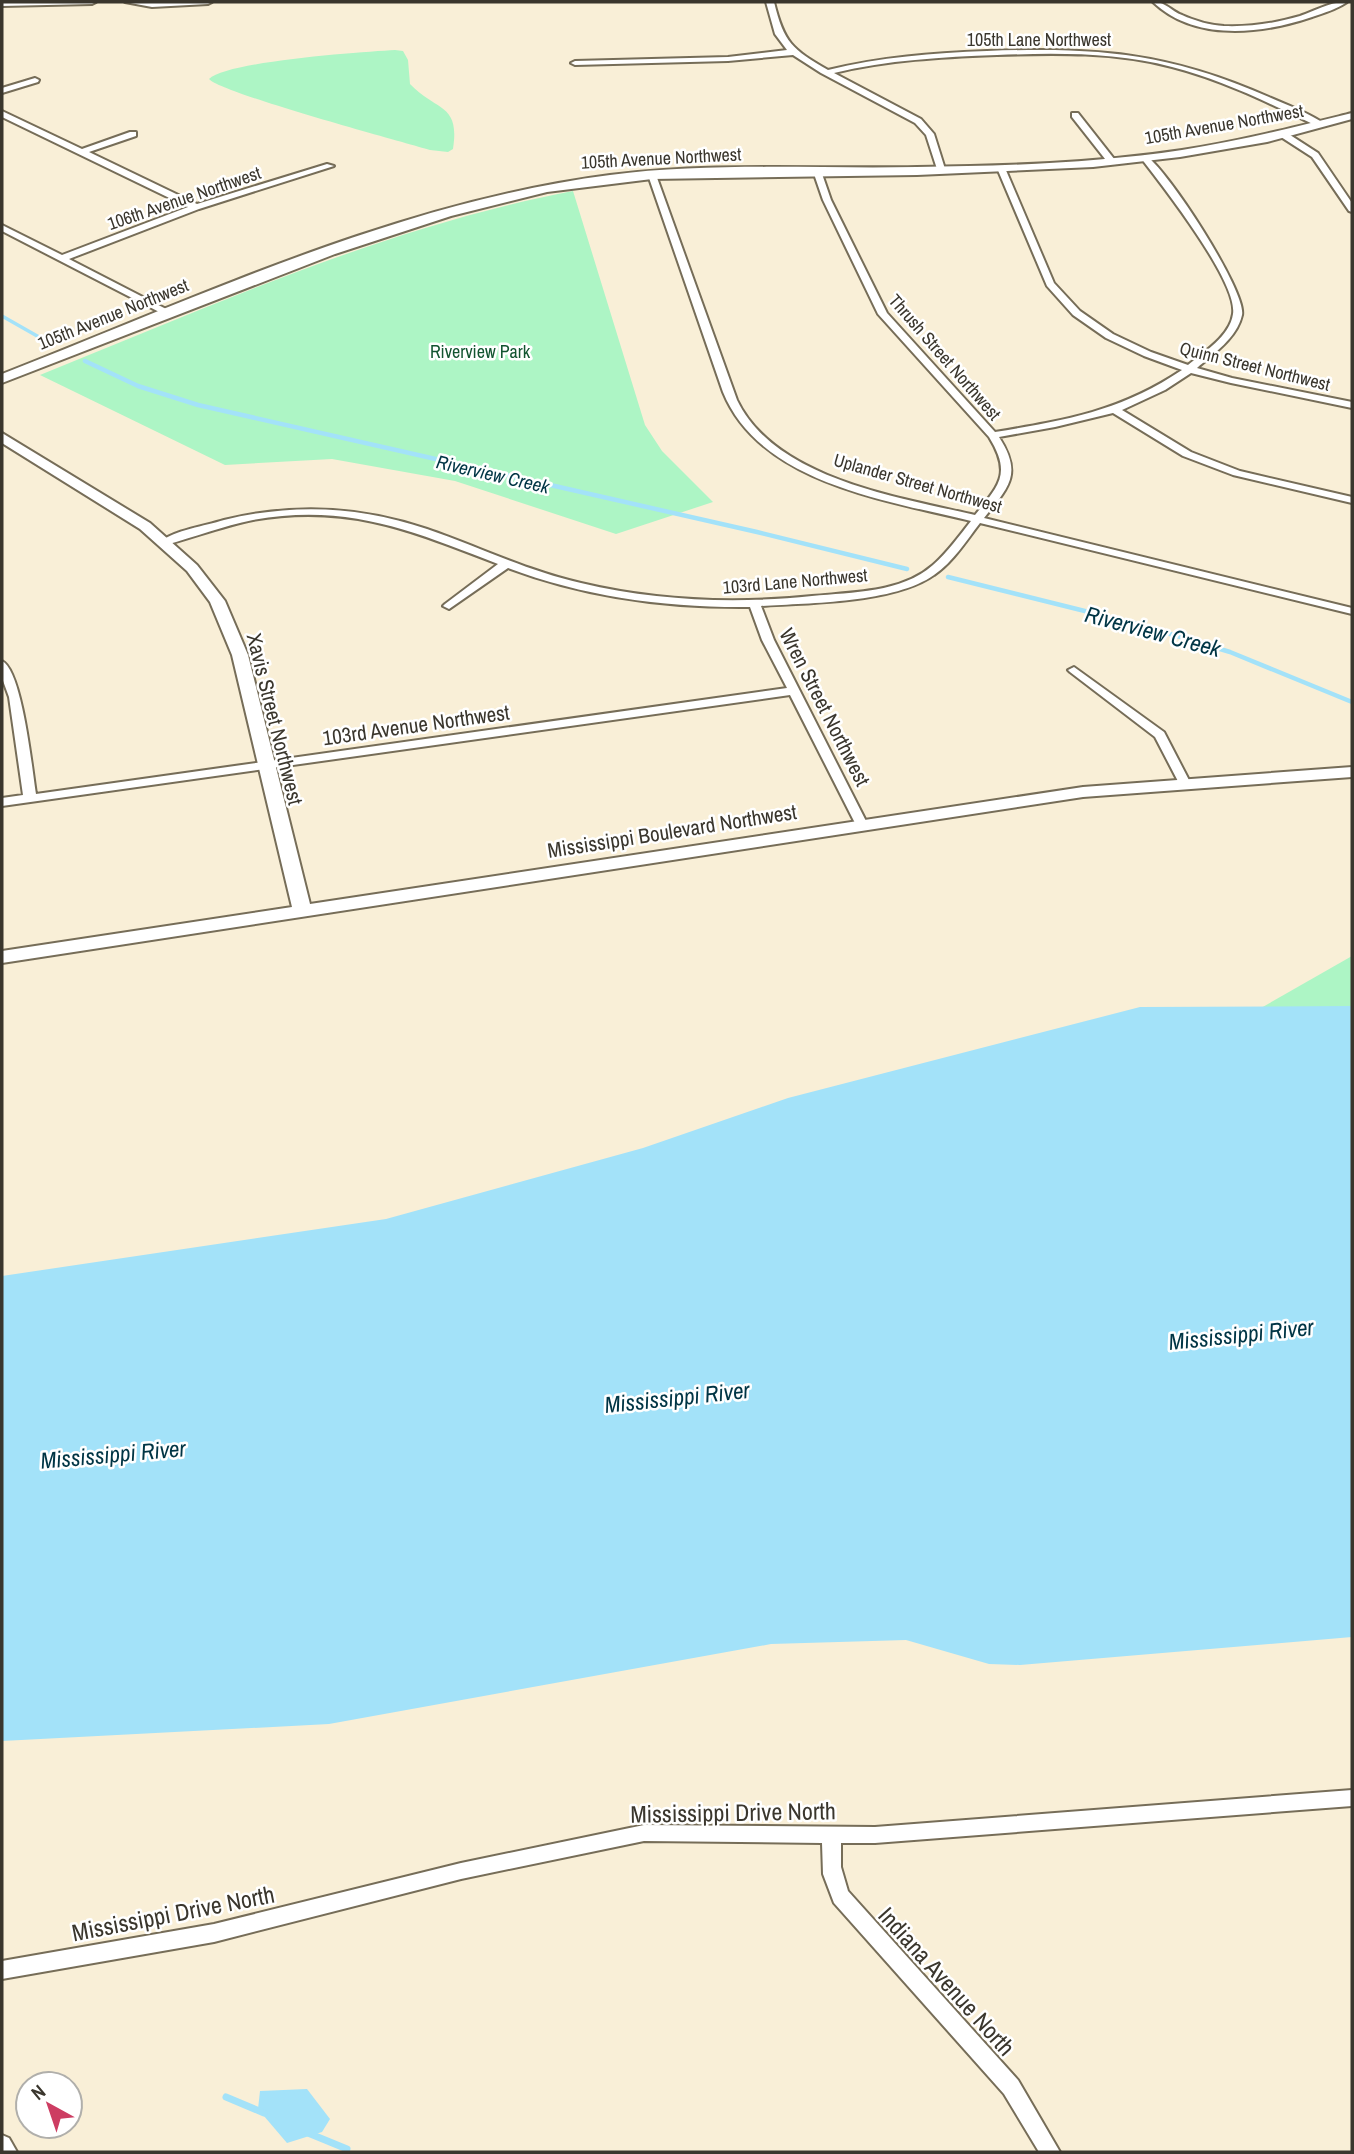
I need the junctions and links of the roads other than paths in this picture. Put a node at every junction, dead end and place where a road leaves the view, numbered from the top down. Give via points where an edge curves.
1 (92, 2) edge
2 (129, 2) edge
3 (208, 2) edge
4 (770, 2) edge
5 (1157, 2) edge
6 (1343, 2) edge
7 (174, 3) edge
8 (2, 4) edge
9 (794, 52) junction
10 (575, 63) dead end
11 (830, 72) junction
12 (36, 80) dead end
13 (2, 91) edge
14 (2, 114) edge
15 (1075, 115) dead end
16 (1352, 116) edge
17 (1322, 125) junction
18 (133, 134) dead end
19 (1284, 135) junction
20 (82, 152) junction
21 (1145, 158) junction
22 (1112, 162) junction
23 (330, 166) dead end
24 (1002, 168) junction
25 (941, 169) junction
26 (817, 171) junction
27 (652, 175) junction
28 (195, 207) junction
29 (1352, 209) edge
30 (2, 228) edge
31 (61, 259) junction
32 (167, 313) junction
33 (1192, 369) junction
34 (2, 379) edge
35 (1352, 405) edge
36 (1115, 410) junction
37 (993, 435) junction
38 (2, 437) edge
39 (1352, 500) edge
40 (977, 519) junction
41 (165, 542) junction
42 (507, 563) junction
43 (449, 606) dead end
44 (755, 606) junction
45 (1352, 611) edge
46 (2, 664) edge
47 (1074, 670) dead end
48 (794, 691) junction
49 (266, 765) junction
50 (1352, 772) edge
51 (1185, 784) junction
52 (30, 798) junction
53 (2, 802) edge
54 (862, 825) junction
55 (302, 910) junction
56 (2, 957) edge
57 (1352, 1798) edge
58 (831, 1835) junction
59 (2, 1970) edge
60 (2, 2145) edge
61 (7, 2152) edge
62 (1050, 2152) edge

1 - 8 street
2 - 7 street
3 - 7 street
4 - 9 street via 778,34
5 - 6 street via 1187,20 1246,28 1287,23
9 - 10 street
9 - 11 street
11 - 17 street, 105th Lane Northwest via 926,55 1115,54 1187,68
11 - 25 street via 918,121 930,134
12 - 13 street
14 - 20 street
15 - 22 street
16 - 17 street, 105th Avenue Northwest
17 - 19 street, 105th Avenue Northwest
18 - 20 street
19 - 21 street, 105th Avenue Northwest
19 - 29 street via 1315,155
20 - 28 street
21 - 22 street, 105th Avenue Northwest
21 - 33 street via 1174,193 1238,306 1234,325
22 - 24 street, 105th Avenue Northwest
23 - 28 street, 106th Avenue Northwest
24 - 25 street, 105th Avenue Northwest
24 - 33 street, Quinn Street Northwest via 1045,275 1063,301 1112,336
25 - 26 street, 105th Avenue Northwest
26 - 27 street, 105th Avenue Northwest
26 - 37 street, Thrush Street Northwest via 883,314
27 - 32 street, 105th Avenue Northwest via 575,182 494,198 292,264
27 - 40 street, Uplander Street Northwest via 734,406 745,424 784,456 825,475 891,498
28 - 31 street, 106th Avenue Northwest
30 - 31 street
31 - 32 street
32 - 34 street, 105th Avenue Northwest
33 - 35 street, Quinn Street Northwest
33 - 36 street via 1148,397
36 - 37 street
36 - 39 street via 1199,459 1237,473
37 - 40 street, Thrush Street Northwest via 1005,452 1009,471
38 - 41 street, Xavis Street Northwest via 116,506
40 - 44 street, 103rd Lane Northwest via 937,568 908,584
40 - 45 street, Uplander Street Northwest
41 - 42 street, 103rd Lane Northwest via 250,517 344,513 390,522
41 - 49 street, Xavis Street Northwest via 207,586 229,625
42 - 43 street
42 - 44 street, 103rd Lane Northwest via 615,595
44 - 48 street, Wren Street Northwest
46 - 52 street via 15,697
47 - 51 street via 1160,735
48 - 49 street, 103rd Avenue Northwest
48 - 54 street, Wren Street Northwest
49 - 52 street, 103rd Avenue Northwest
49 - 55 street, Xavis Street Northwest
50 - 51 street, Mississippi Boulevard Northwest
51 - 54 street, Mississippi Boulevard Northwest via 1092,791
52 - 53 street, 103rd Avenue Northwest
54 - 55 street, Mississippi Boulevard Northwest
55 - 56 street, Mississippi Boulevard Northwest
57 - 58 street, Mississippi Drive North
58 - 59 street, Mississippi Drive North via 644,1833 461,1871 214,1933
58 - 62 street, Indiana Avenue North via 829,1862 841,1897 1011,2087
60 - 61 street

